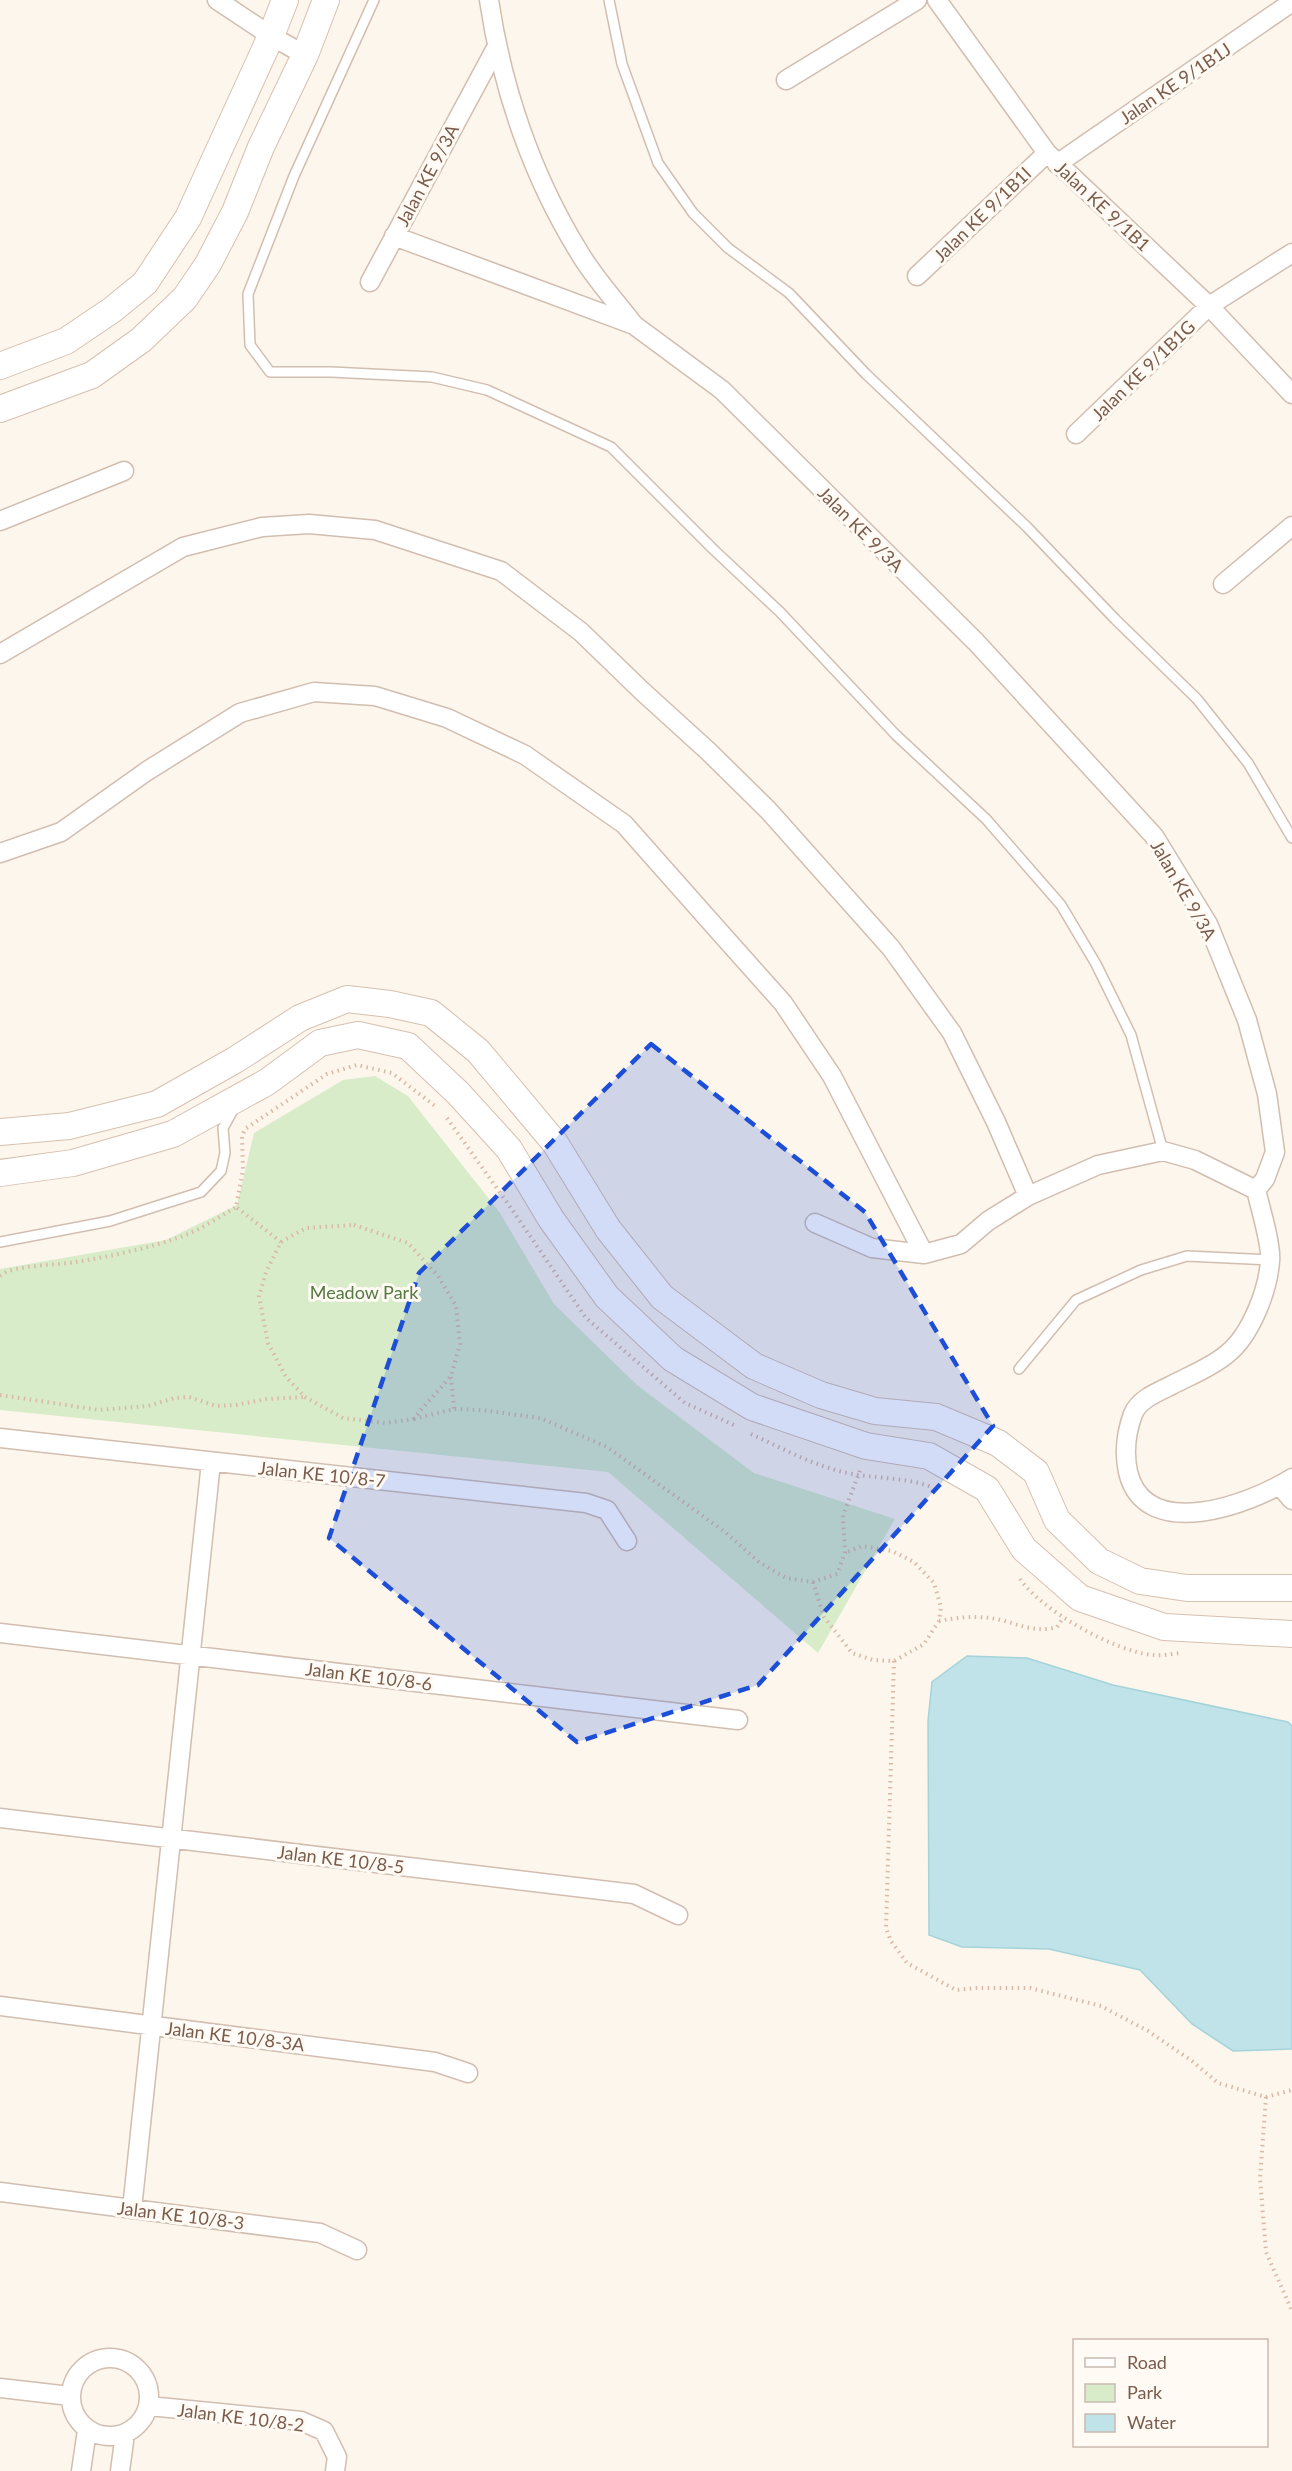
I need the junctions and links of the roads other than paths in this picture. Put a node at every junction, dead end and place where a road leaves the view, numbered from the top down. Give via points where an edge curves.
1 (217, 0) edge
2 (285, 0) edge
3 (326, 0) edge
4 (374, 0) edge
5 (489, 0) edge
6 (609, 0) edge
7 (917, 0) edge
8 (937, 0) edge
9 (1292, 2) edge
10 (271, 36) junction
11 (496, 48) junction
12 (305, 55) junction
13 (786, 80) dead end
14 (1052, 158) junction
15 (394, 236) junction
16 (1292, 253) edge
17 (917, 276) dead end
18 (370, 282) dead end
19 (1209, 306) junction
20 (634, 325) junction
21 (0, 366) edge
22 (1292, 394) edge
23 (0, 409) edge
24 (1076, 434) dead end
25 (124, 471) dead end
26 (0, 521) edge
27 (1292, 526) edge
28 (1222, 584) dead end
29 (0, 654) edge
30 (1292, 838) edge
31 (0, 853) edge
32 (240, 1097) junction
33 (0, 1132) edge
34 (1163, 1151) junction
35 (0, 1173) edge
36 (1256, 1190) junction
37 (1028, 1196) junction
38 (815, 1222) dead end
39 (0, 1242) edge
40 (924, 1254) junction
41 (1271, 1260) junction
42 (1019, 1369) dead end
43 (0, 1438) edge
44 (211, 1462) junction
45 (1286, 1482) edge
46 (1292, 1500) edge
47 (627, 1541) dead end
48 (1292, 1588) edge
49 (0, 1633) edge
50 (1292, 1634) edge
51 (191, 1655) junction
52 (738, 1720) dead end
53 (0, 1818) edge
54 (171, 1838) junction
55 (678, 1916) dead end
56 (0, 2006) edge
57 (152, 2026) junction
58 (468, 2073) dead end
59 (0, 2192) edge
60 (132, 2209) junction
61 (357, 2250) dead end
62 (0, 2388) edge
63 (70, 2396) junction
64 (149, 2406) junction
65 (87, 2430) junction
66 (124, 2434) junction
67 (81, 2471) edge
68 (120, 2471) edge
69 (335, 2471) edge

1 - 10 street
2 - 10 street
3 - 12 street
4 - 34 lane via 294,176 248,294 250,345 270,372 432,377 487,390 612,447 780,612 896,735 986,819 1061,905 1131,1035
5 - 11 street, Jalan KE 9/3A
6 - 30 lane via 622,64 658,163 693,213 728,249 789,293 866,374 1027,527 1197,699 1248,763
7 - 13 street
8 - 14 street, Jalan KE 9/1B1
9 - 14 street, Jalan KE 9/1B1J
10 - 12 street
10 - 21 street via 188,218 145,283 66,341
11 - 15 street, Jalan KE 9/3A
11 - 20 street, Jalan KE 9/3A via 537,173 579,253
12 - 23 street via 261,147 236,212 185,298 141,340 92,375
14 - 17 street, Jalan KE 9/1B1I
14 - 19 street, Jalan KE 9/1B1
15 - 18 street
15 - 20 street, Jalan KE 9/3A
16 - 19 street, Jalan KE 9/1B1G
19 - 22 street, Jalan KE 9/1B1
19 - 24 street, Jalan KE 9/1B1G
20 - 36 street, Jalan KE 9/3A via 730,398 976,642 1154,836 1208,924 1247,1020 1267,1094 1275,1152 1265,1179
25 - 26 street
27 - 28 street
29 - 37 street via 183,547 262,527 309,524 375,530 501,570 581,632 708,751 768,810 891,948 952,1033
31 - 40 street via 61,832 147,771 240,713 314,692 375,696 447,718 525,755 624,824 725,937 783,1003 832,1076
32 - 35 street via 173,1134 73,1163
32 - 39 lane via 223,1128 225,1153 221,1171 201,1192 110,1221
32 - 50 street via 320,1043 358,1035 408,1046 458,1093 508,1149 551,1219 607,1297 673,1359 752,1407 866,1446 929,1456 987,1489 1024,1549 1080,1598 1164,1627
33 - 48 street via 69,1126 157,1104 300,1018 348,999 431,1012 478,1051 555,1143 608,1229 662,1297 754,1366 821,1395 875,1411 936,1417 998,1443 1036,1472 1057,1520 1099,1561 1140,1581 1187,1588
34 - 36 street via 1195,1160
34 - 37 street via 1098,1165
36 - 41 street
37 - 40 street via 961,1244
38 - 40 street via 872,1248
41 - 42 lane via 1187,1256 1141,1270 1076,1300
41 - 45 street via 1261,1302 1245,1333 1227,1354 1146,1398 1134,1412 1126,1438 1126,1456 1132,1487 1145,1502 1166,1510 1196,1513 1227,1508
43 - 44 street, Jalan KE 10/8-7
44 - 47 street, Jalan KE 10/8-7 via 586,1503 606,1510
44 - 51 street
45 - 46 street
49 - 51 street, Jalan KE 10/8-6
51 - 52 street, Jalan KE 10/8-6
51 - 54 street
53 - 54 street, Jalan KE 10/8-5
54 - 55 street, Jalan KE 10/8-5 via 634,1894
54 - 57 street
56 - 57 street, Jalan KE 10/8-3A
57 - 58 street, Jalan KE 10/8-3A via 435,2062
57 - 60 street
59 - 60 street, Jalan KE 10/8-3
60 - 61 street, Jalan KE 10/8-3 via 320,2233
62 - 63 street
63 - 64 street via 73,2383 90,2363 115,2358 138,2369 146,2380
63 - 65 street via 75,2415
64 - 66 street via 136,2428
64 - 69 street, Jalan KE 10/8-2 via 301,2421 324,2431 337,2457
65 - 66 street via 99,2436
65 - 67 street
66 - 68 street

